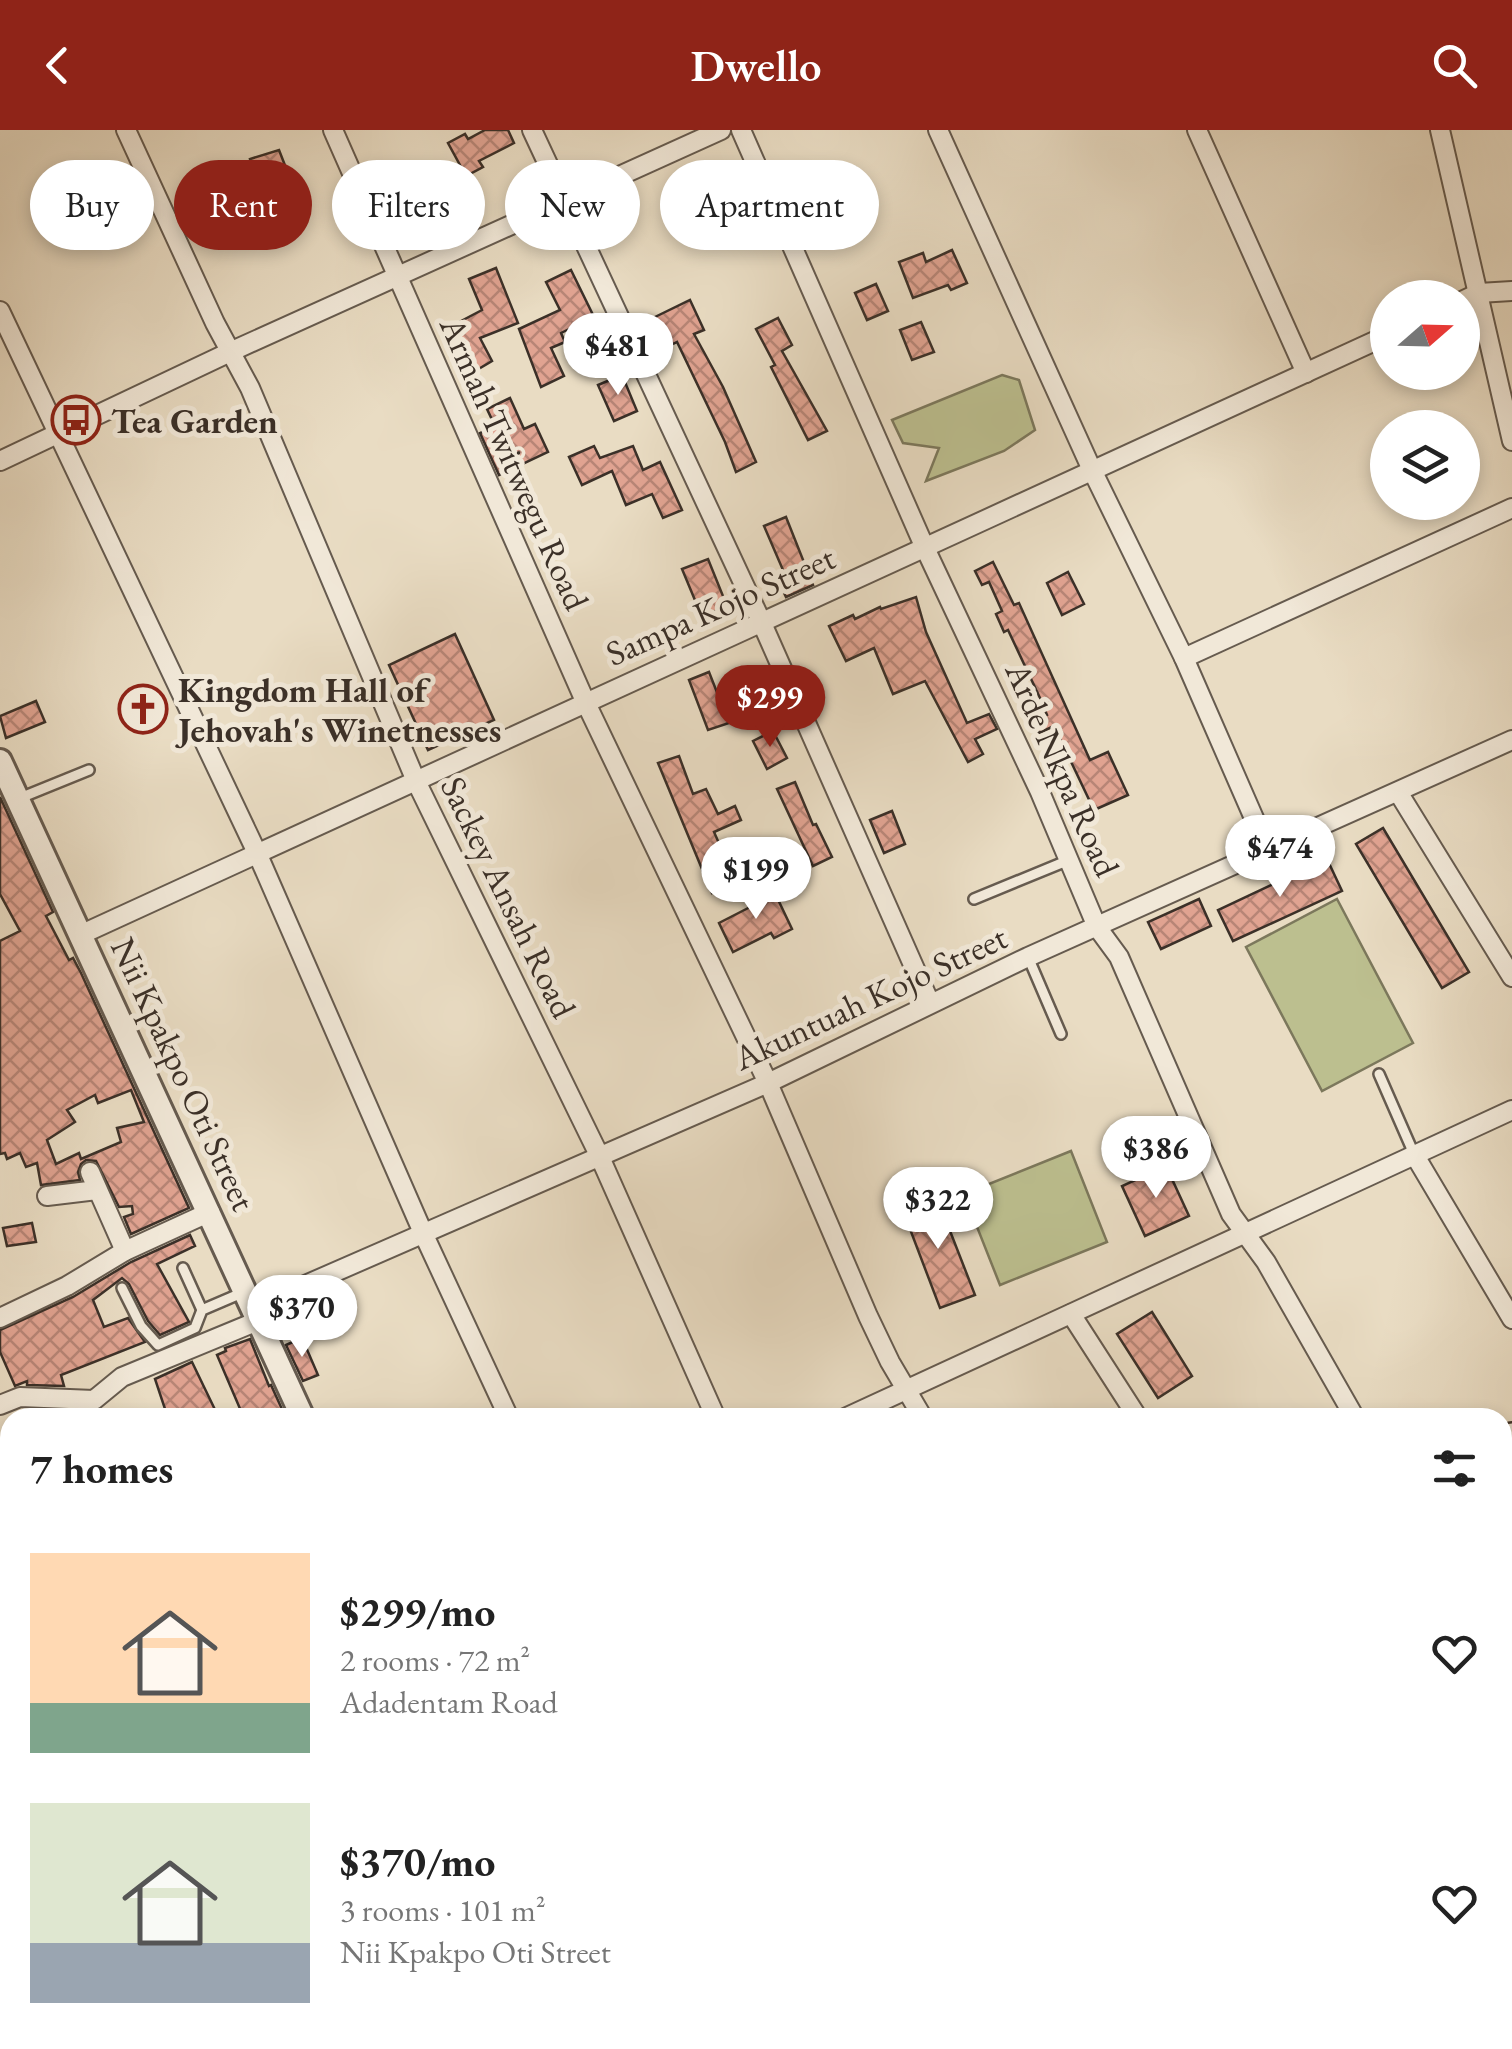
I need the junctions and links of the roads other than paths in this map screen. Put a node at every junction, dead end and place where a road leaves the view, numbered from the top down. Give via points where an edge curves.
1 (126, 130) edge
2 (333, 130) edge
3 (532, 130) edge
4 (720, 130) edge
5 (741, 130) edge
6 (938, 130) edge
7 (1197, 130) edge
8 (1440, 130) edge
9 (546, 160) edge
10 (640, 166) edge
11 (505, 228) edge
12 (587, 250) edge
13 (398, 278) junction
14 (1468, 280) edge
15 (1512, 291) edge
16 (1480, 296) edge
17 (0, 311) edge
18 (1480, 329) edge
19 (1370, 344) edge
20 (230, 352) junction
21 (1306, 373) junction
22 (56, 434) junction
23 (1512, 442) edge
24 (0, 461) edge
25 (1092, 470) junction
26 (1512, 508) edge
27 (926, 548) junction
28 (761, 622) junction
29 (1184, 658) junction
30 (585, 701) junction
31 (1512, 740) edge
32 (0, 760) edge
33 (89, 770) dead end
34 (416, 781) junction
35 (1398, 792) junction
36 (18, 800) junction
37 (1267, 848) junction
38 (258, 855) junction
39 (1070, 860) junction
40 (974, 899) dead end
41 (1097, 926) junction
42 (80, 935) junction
43 (1028, 957) junction
44 (1512, 976) edge
45 (930, 1003) junction
46 (1060, 1034) dead end
47 (1379, 1074) dead end
48 (768, 1083) junction
49 (1512, 1110) edge
50 (1414, 1154) junction
51 (600, 1156) junction
52 (47, 1196) dead end
53 (210, 1212) junction
54 (1244, 1232) junction
55 (424, 1235) junction
56 (126, 1250) junction
57 (183, 1268) dead end
58 (122, 1288) dead end
59 (254, 1306) junction
60 (202, 1310) junction
61 (1071, 1314) junction
62 (0, 1318) edge
63 (1512, 1319) edge
64 (907, 1390) junction
65 (0, 1405) edge
66 (299, 1408) edge
67 (504, 1408) edge
68 (712, 1408) edge
69 (867, 1408) edge
70 (918, 1408) edge
71 (1132, 1408) edge
72 (1349, 1408) edge

1 - 20 street, Sackey Ansah Road
2 - 13 street, Armah Twitwegu Road
3 - 9 street
4 - 10 street
5 - 27 street, Arde Nkpa Road
6 - 25 street
7 - 21 street
8 - 14 street
11 - 13 street
12 - 28 street
13 - 20 street
13 - 30 street, Armah Twitwegu Road
15 - 16 street
17 - 22 street
18 - 23 street
19 - 21 street, Sampa Kojo Street
20 - 22 street
20 - 34 street, Sackey Ansah Road
21 - 25 street, Sampa Kojo Street
22 - 24 street
22 - 38 street
25 - 27 street, Sampa Kojo Street
25 - 29 street
26 - 29 street
27 - 28 street, Sampa Kojo Street
27 - 39 street, Arde Nkpa Road
28 - 30 street, Sampa Kojo Street
28 - 45 street
29 - 37 street
30 - 34 street, Sampa Kojo Street
30 - 48 street, Armah Twitwegu Road
31 - 35 street, Akuntuah Kojo Street
32 - 36 street, Nii Kpakpo Oti Street
33 - 36 lane
34 - 38 street, Sampa Kojo Street
34 - 51 street, Sackey Ansah Road
35 - 37 street, Akuntuah Kojo Street
35 - 44 street
36 - 42 street, Nii Kpakpo Oti Street
37 - 41 street, Akuntuah Kojo Street
38 - 42 street, Sampa Kojo Street
38 - 55 street
39 - 40 lane
39 - 41 street, Arde Nkpa Road
41 - 43 street, Akuntuah Kojo Street
41 - 54 street, Arde Nkpa Road via 1118,957
42 - 53 street, Nii Kpakpo Oti Street
43 - 45 street, Akuntuah Kojo Street
43 - 46 lane
45 - 48 street, Akuntuah Kojo Street
47 - 50 lane
48 - 51 street, Akuntuah Kojo Street
48 - 64 street, Armah Twitwegu Road via 868,1316
49 - 50 street
50 - 54 street
50 - 63 street
51 - 55 street, Akuntuah Kojo Street
51 - 68 street, Sackey Ansah Road
52 - 56 street via 93,1181
53 - 56 street
53 - 59 street, Nii Kpakpo Oti Street
54 - 61 street
54 - 72 street, Arde Nkpa Road
55 - 59 street, Akuntuah Kojo Street
55 - 67 street
56 - 62 street
57 - 60 lane
58 - 60 lane via 158,1345 195,1328
59 - 60 lane
59 - 65 street, Akuntuah Kojo Street via 122,1376 94,1400 20,1397
59 - 66 street, Nii Kpakpo Oti Street
61 - 64 street
61 - 71 street
64 - 69 street
64 - 70 street, Armah Twitwegu Road

